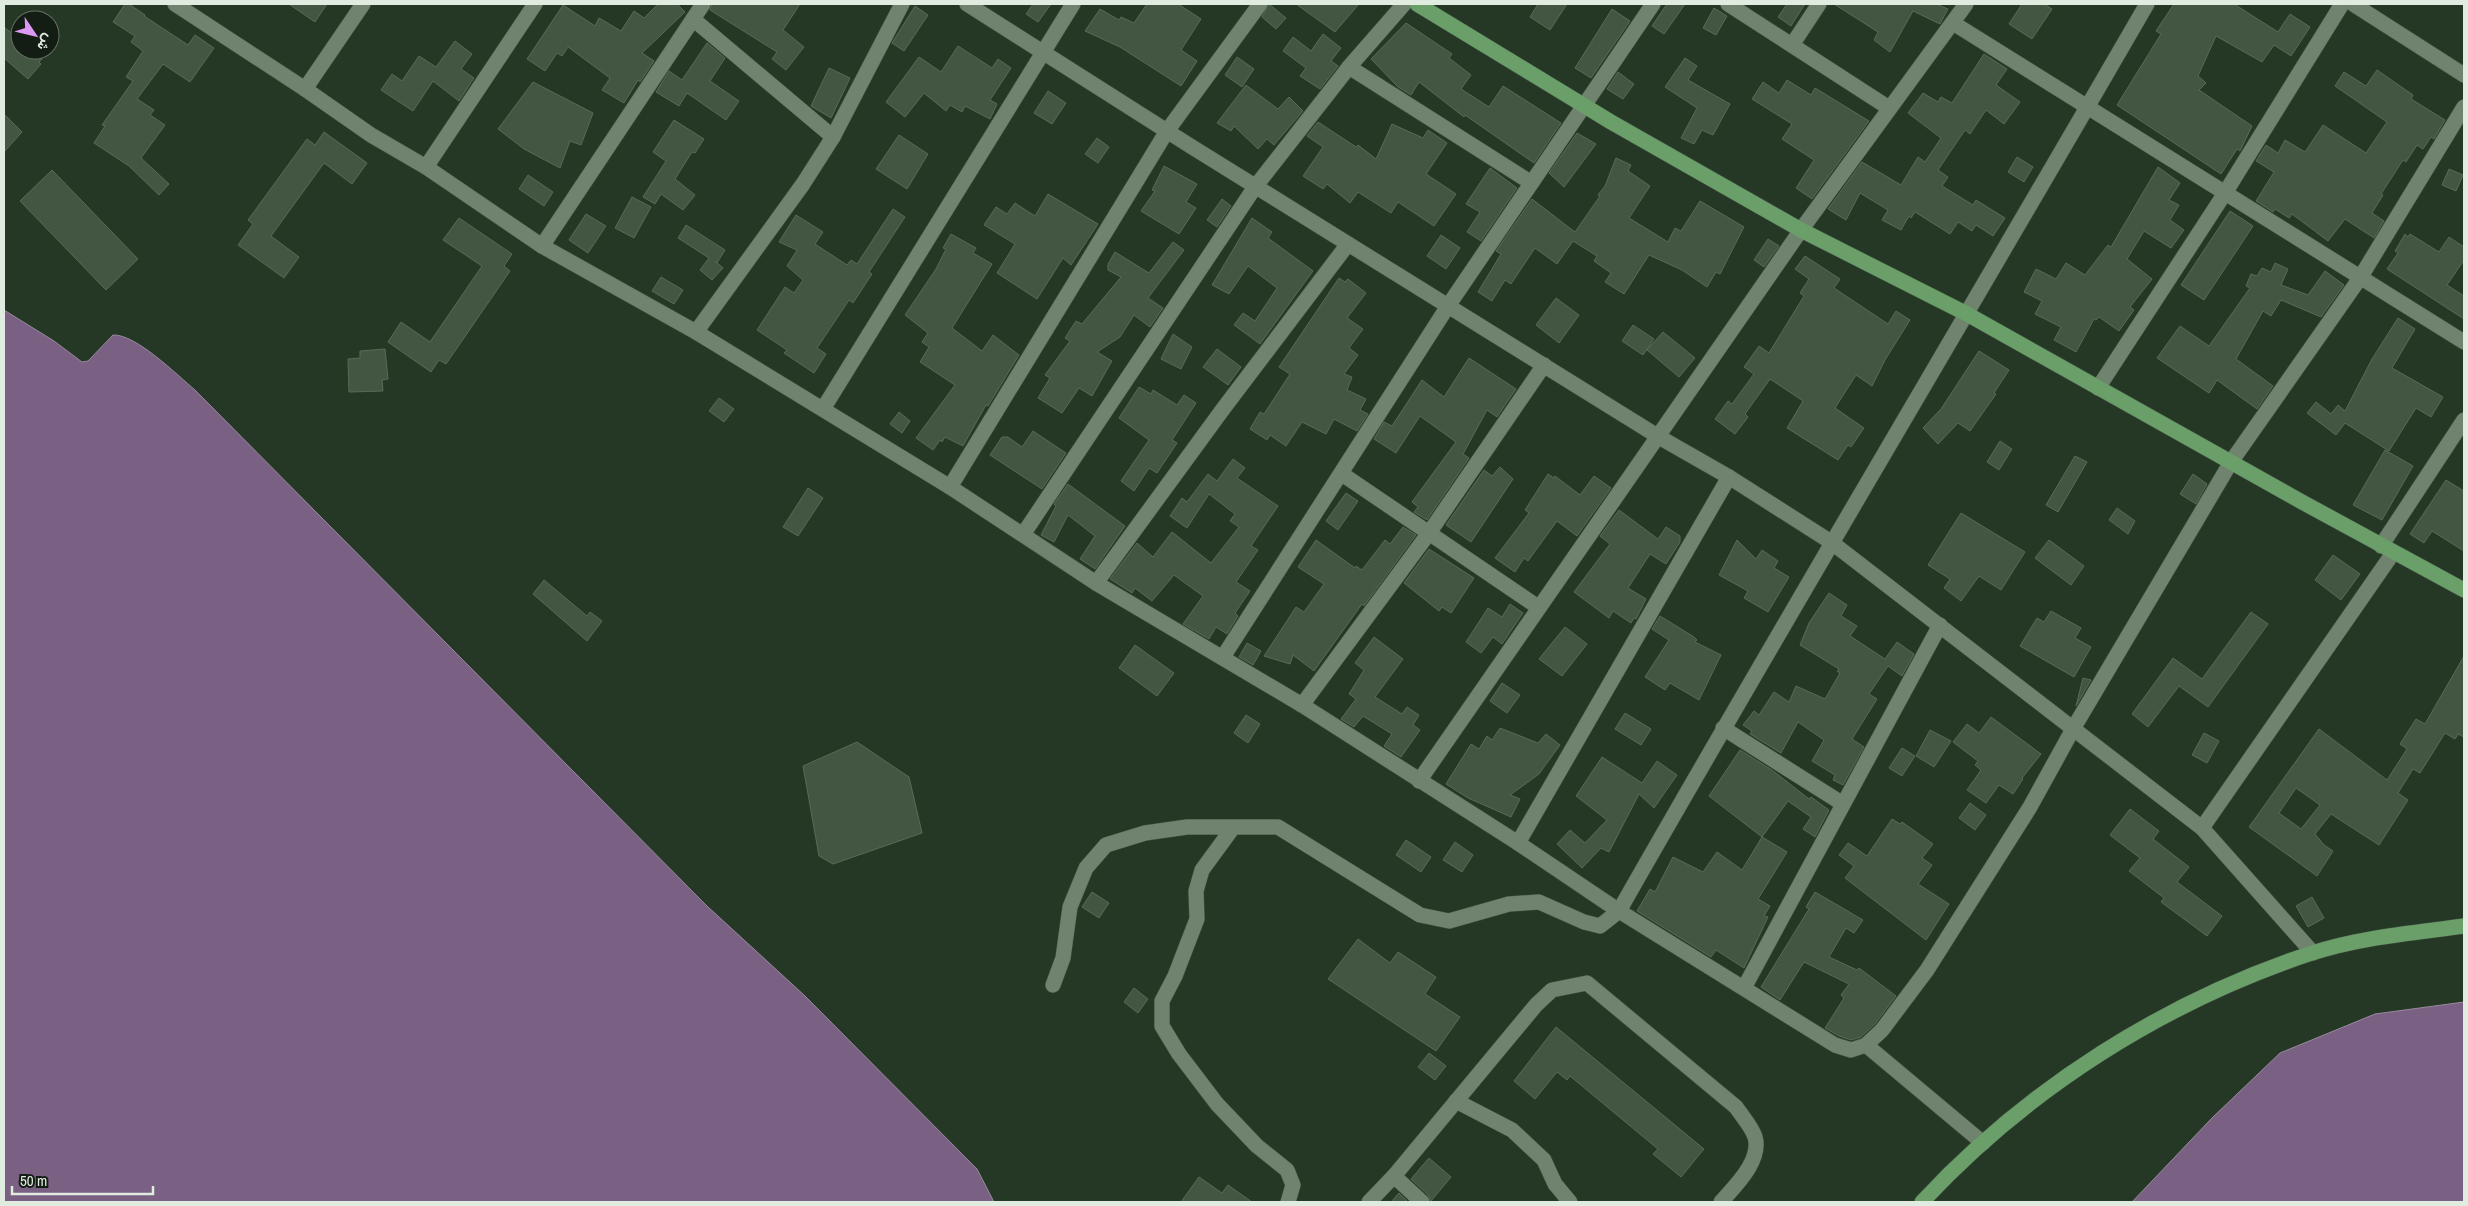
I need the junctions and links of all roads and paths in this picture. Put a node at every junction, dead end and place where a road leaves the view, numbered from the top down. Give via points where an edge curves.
1 (175, 4) edge
2 (363, 4) edge
3 (535, 4) edge
4 (703, 4) edge
5 (902, 4) edge
6 (967, 4) edge
7 (1073, 4) edge
8 (1260, 4) edge
9 (1404, 4) edge
10 (1417, 4) edge
11 (1653, 4) edge
12 (1728, 4) edge
13 (1819, 4) edge
14 (1966, 4) edge
15 (2147, 4) edge
16 (2342, 4) edge
17 (2353, 4) edge
18 (692, 19) junction
19 (1954, 23) junction
20 (1792, 45) junction
21 (1042, 52) junction
22 (1349, 68) junction
23 (2464, 74) edge
24 (305, 89) junction
25 (1583, 105) junction
26 (2088, 107) junction
27 (2464, 107) edge
28 (1889, 108) junction
29 (1167, 131) junction
30 (833, 136) junction
31 (426, 167) junction
32 (1530, 182) junction
33 (1256, 186) junction
34 (2225, 193) junction
35 (1801, 230) junction
36 (1348, 244) junction
37 (542, 246) junction
38 (2360, 278) junction
39 (1448, 306) junction
40 (1967, 314) junction
41 (696, 332) junction
42 (2464, 342) edge
43 (1544, 365) junction
44 (2098, 388) junction
45 (823, 409) junction
46 (2464, 420) edge
47 (1659, 437) junction
48 (2231, 462) junction
49 (1342, 474) junction
50 (1729, 477) junction
51 (950, 487) junction
52 (1429, 533) junction
53 (1024, 534) junction
54 (1831, 542) junction
55 (2387, 549) junction
56 (1096, 583) junction
57 (2464, 590) edge
58 (1538, 607) junction
59 (1940, 625) junction
60 (1223, 657) junction
61 (1302, 705) junction
62 (1723, 728) junction
63 (2073, 729) junction
64 (1419, 781) junction
65 (1843, 804) junction
66 (2202, 828) junction
67 (1232, 829) junction
68 (1518, 843) junction
69 (1619, 911) junction
70 (2464, 926) edge
71 (2313, 953) junction
72 (1053, 985) dead end
73 (1744, 988) junction
74 (1866, 1045) junction
75 (1456, 1101) junction
76 (1983, 1142) junction
77 (1394, 1176) junction
78 (1288, 1202) edge
79 (1370, 1202) edge
80 (1422, 1202) edge
81 (1570, 1202) edge
82 (1720, 1202) edge
83 (1922, 1202) edge

1 - 24 street
2 - 24 street
3 - 31 street
4 - 18 street
5 - 30 street
6 - 21 street
7 - 21 street
8 - 29 street
9 - 22 street
10 - 25 main road
11 - 25 street
12 - 20 street
13 - 20 street
14 - 19 street
15 - 26 street
16 - 34 street
17 - 23 street
18 - 30 street
18 - 37 street
19 - 26 street
19 - 28 street
20 - 28 street
21 - 29 street
21 - 45 street
22 - 32 street
22 - 33 street
24 - 31 street via 371,135
25 - 32 street
25 - 35 main road
26 - 34 street
26 - 40 street
27 - 38 street
28 - 35 street
29 - 33 street
29 - 51 street
30 - 41 street via 803,184
31 - 37 street
32 - 39 street
33 - 36 street
33 - 53 street
34 - 38 street
34 - 44 street
35 - 40 main road
35 - 47 street
36 - 39 street
36 - 56 street
37 - 41 street
38 - 42 street
38 - 48 street
39 - 43 street
39 - 49 street
40 - 44 main road
40 - 54 street
41 - 45 street
43 - 47 street
43 - 52 street
44 - 48 main road
45 - 51 street
46 - 55 street
47 - 50 street
47 - 58 street
48 - 55 main road
48 - 63 street
49 - 52 street
49 - 60 street
50 - 54 street
50 - 68 street
51 - 53 street
52 - 58 street
52 - 61 street
53 - 56 street
54 - 59 street
54 - 62 street
55 - 57 main road
55 - 66 street
56 - 60 street
58 - 64 street
59 - 63 street
59 - 65 street
60 - 61 street
61 - 64 street
62 - 65 street
62 - 69 street
63 - 66 street
63 - 74 street via 1975,897 1927,970 1882,1030
64 - 68 street
65 - 73 street
66 - 71 street
67 - 69 street via 1278,827 1420,915 1449,921 1508,904 1539,902 1600,926
67 - 72 street via 1187,827 1145,832 1106,845 1086,868 1070,907 1062,958
67 - 78 street via 1202,870 1196,891 1197,919 1162,1001 1162,1026 1217,1104 1257,1146 1287,1170 1293,1185
68 - 69 street
69 - 73 street
70 - 71 main road via 2382,937
71 - 76 main road via 2199,998 2126,1036 2064,1078
73 - 74 street via 1835,1045 1851,1050
74 - 76 street
75 - 77 street
75 - 81 street via 1512,1130 1544,1160 1555,1184
75 - 82 street via 1552,990 1587,983 1736,1107 1746,1121 1756,1138 1754,1156 1745,1173
76 - 83 main road
77 - 79 street
77 - 80 street

